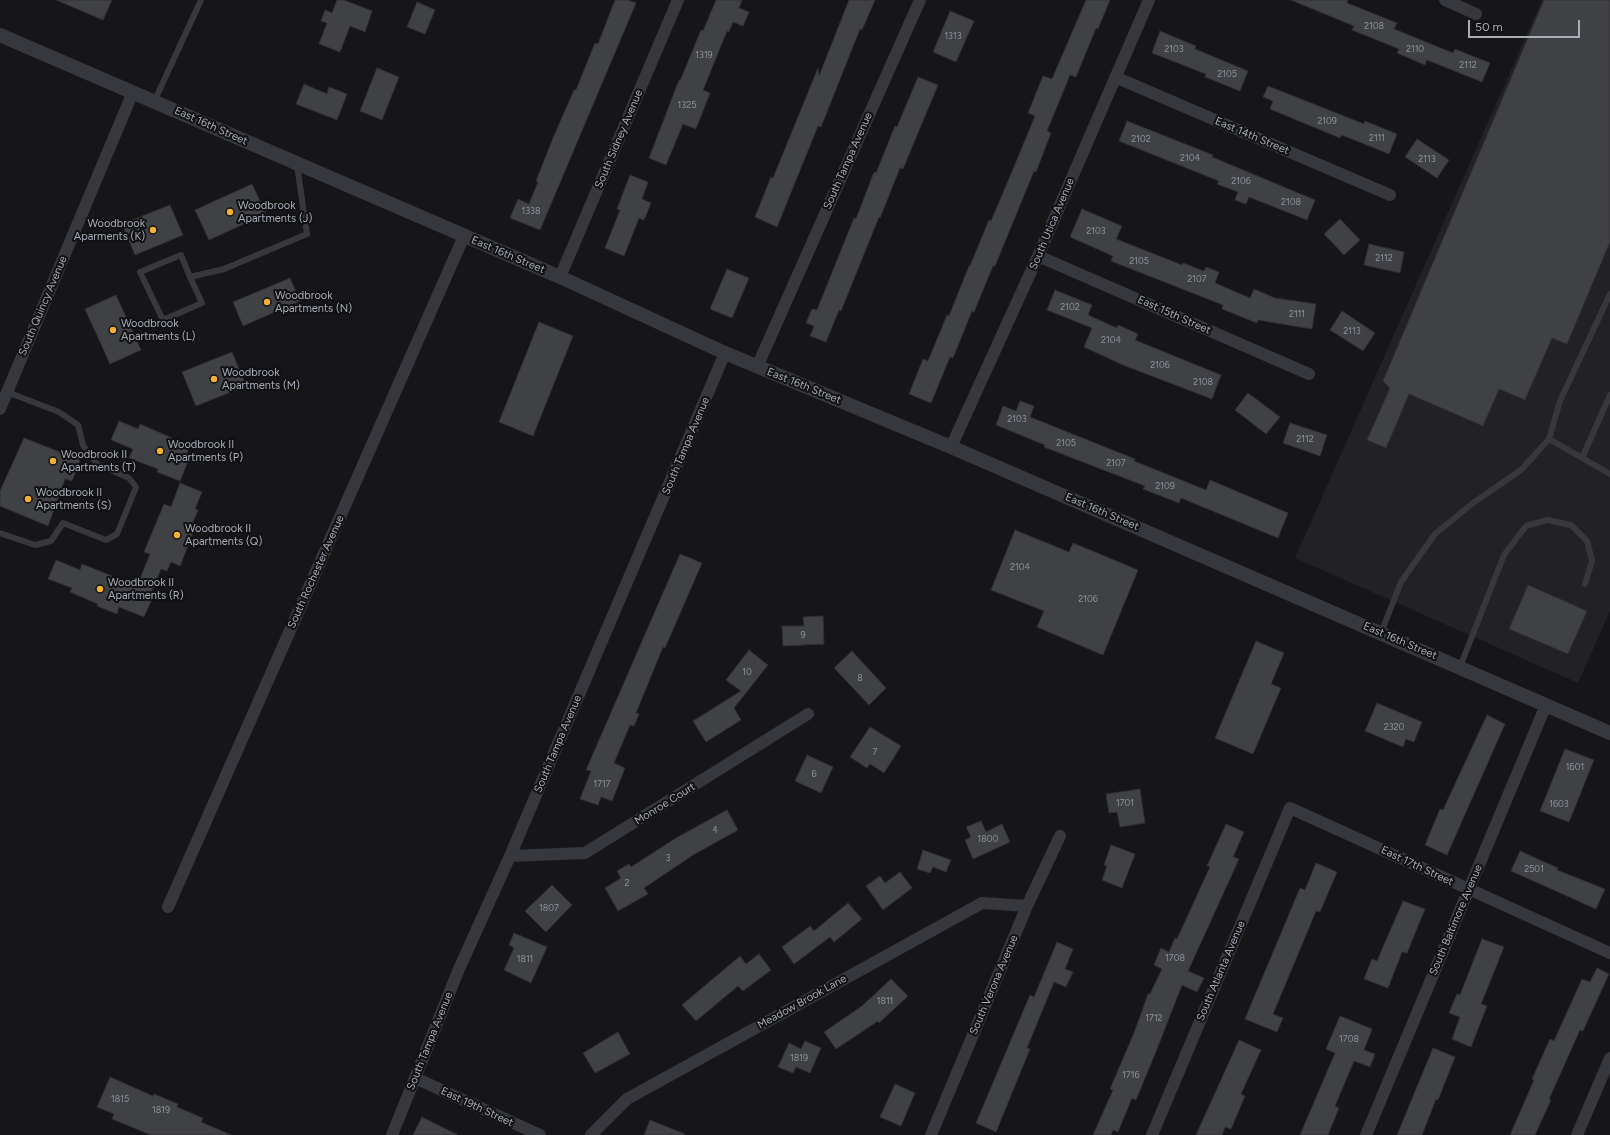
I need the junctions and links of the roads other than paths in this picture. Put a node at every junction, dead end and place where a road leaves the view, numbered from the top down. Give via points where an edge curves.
1 (201, 0) edge
2 (678, 0) edge
3 (920, 0) edge
4 (1149, 0) edge
5 (1445, 0) edge
6 (1476, 14) dead end
7 (0, 35) edge
8 (1115, 77) junction
9 (133, 92) junction
10 (154, 102) junction
11 (297, 164) junction
12 (1390, 195) dead end
13 (464, 236) junction
14 (1038, 256) junction
15 (190, 277) junction
16 (560, 277) junction
17 (1610, 294) edge
18 (726, 353) junction
19 (757, 367) junction
20 (1309, 374) dead end
21 (7, 392) junction
22 (1610, 395) edge
23 (0, 409) edge
24 (1549, 439) junction
25 (951, 447) junction
26 (1582, 458) junction
27 (1610, 474) edge
28 (0, 533) edge
29 (1585, 584) dead end
30 (1381, 633) junction
31 (1460, 667) junction
32 (1546, 705) junction
33 (808, 714) dead end
34 (1610, 733) edge
35 (1290, 808) joint
36 (1060, 836) dead end
37 (510, 856) junction
38 (1469, 890) junction
39 (1027, 906) junction
40 (168, 907) dead end
41 (1610, 953) edge
42 (1610, 1058) edge
43 (415, 1078) junction
44 (392, 1135) edge
45 (540, 1135) edge
46 (591, 1135) edge
47 (931, 1135) edge
48 (1152, 1135) edge
49 (1366, 1135) edge
50 (1577, 1135) edge

1 - 10 lane
2 - 16 street, South Sidney Avenue
3 - 19 street, South Tampa Avenue
4 - 8 street, South Utica Avenue
5 - 6 street
7 - 9 street, East 16th Street
8 - 12 street, East 14th Street
8 - 14 street, South Utica Avenue
9 - 10 street, East 16th Street
9 - 21 street, South Quincy Avenue
10 - 11 street, East 16th Street
11 - 13 street, East 16th Street
11 - 15 lane via 307,234 224,269
13 - 16 street, East 16th Street
13 - 40 street, South Rochester Avenue
14 - 20 street, East 15th Street
14 - 25 street, South Utica Avenue
15 - 15 lane via 202,303 163,320 140,272 181,255
16 - 18 street, East 16th Street
17 - 24 lane via 1560,401
18 - 19 street, East 16th Street
18 - 37 street, South Tampa Avenue
19 - 25 street, East 16th Street
21 - 23 street, South Quincy Avenue
21 - 28 lane via 58,412 78,425 83,444 97,464 129,478 136,487 117,534 106,540 63,523 52,541 35,545
22 - 26 lane
24 - 26 lane
24 - 30 lane via 1521,470 1473,503 1435,534 1401,582
25 - 30 street, East 16th Street
26 - 27 lane
29 - 31 lane via 1592,561 1586,541 1571,525 1547,520 1526,526 1504,555
30 - 31 street, East 16th Street
31 - 32 street, East 16th Street
32 - 34 street, East 16th Street
32 - 38 street, South Baltimore Avenue
33 - 37 street, Monroe Court via 585,853
35 - 38 street, East 17th Street
35 - 48 street, South Atlanta Avenue
36 - 39 street, South Verona Avenue
37 - 43 street, South Tampa Avenue via 459,969
38 - 41 street, East 17th Street
38 - 49 street, South Baltimore Avenue
39 - 46 street, Meadow Brook Lane via 982,903 628,1098
39 - 47 street, South Verona Avenue
42 - 50 street
43 - 44 street, South Tampa Avenue
43 - 45 street, East 19th Street

